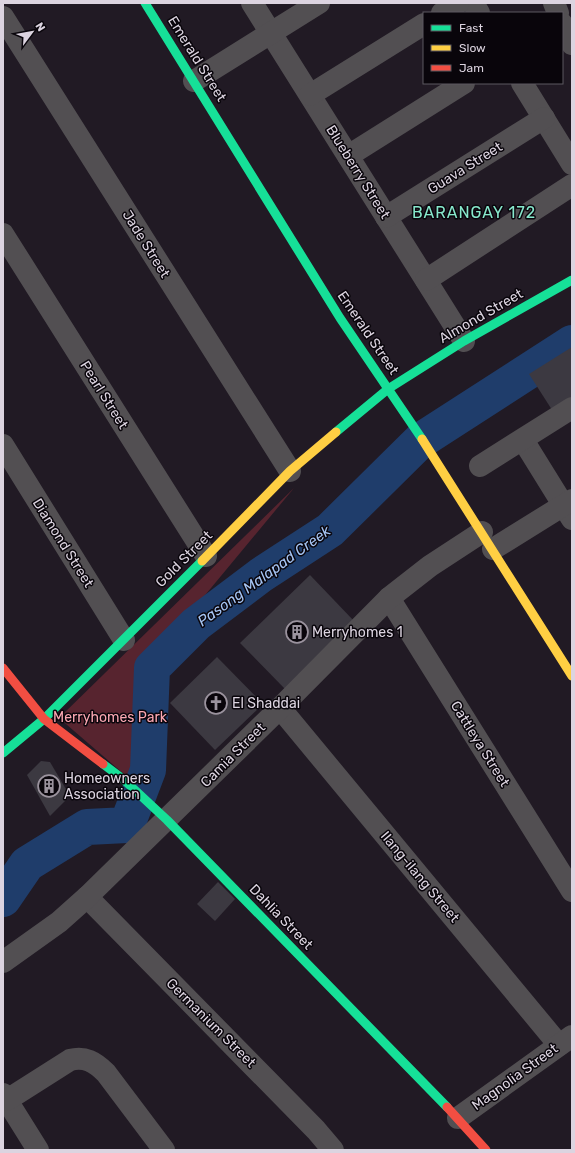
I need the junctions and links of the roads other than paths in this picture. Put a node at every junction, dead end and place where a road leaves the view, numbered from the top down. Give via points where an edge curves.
1 (145, 3) edge
2 (252, 3) edge
3 (319, 3) edge
4 (458, 3) edge
5 (473, 3) edge
6 (444, 12) edge
7 (478, 12) edge
8 (3, 17) edge
9 (423, 25) edge
10 (563, 26) edge
11 (271, 33) junction
12 (572, 44) edge
13 (194, 81) junction
14 (462, 84) edge
15 (523, 84) edge
16 (310, 95) junction
17 (544, 118) junction
18 (348, 156) junction
19 (572, 164) edge
20 (572, 185) edge
21 (386, 217) junction
22 (3, 234) edge
23 (426, 280) junction
24 (572, 280) edge
25 (464, 341) junction
26 (388, 389) junction
27 (572, 408) edge
28 (523, 440) junction
29 (3, 445) edge
30 (480, 466) dead end
31 (290, 471) junction
32 (569, 508) edge
33 (487, 540) junction
34 (206, 556) junction
35 (389, 598) junction
36 (124, 640) junction
37 (3, 668) edge
38 (572, 676) edge
39 (280, 708) junction
40 (44, 718) junction
41 (3, 753) edge
42 (160, 813) junction
43 (572, 891) edge
44 (87, 897) junction
45 (3, 962) edge
46 (565, 1040) edge
47 (5, 1097) edge
48 (458, 1118) junction
49 (38, 1150) edge
50 (164, 1150) edge
51 (333, 1150) edge
52 (486, 1150) edge

1 - 13 street, Emerald Street
2 - 11 street, Blueberry Street
3 - 11 street
4 - 6 street
5 - 7 street
8 - 31 street, Jade Street
9 - 16 street
10 - 12 street
11 - 13 street
11 - 16 street, Blueberry Street
13 - 26 street, Emerald Street via 340,318
14 - 18 street
15 - 17 street
16 - 18 street, Blueberry Street
17 - 19 street
17 - 21 street, Guava Street
18 - 21 street, Blueberry Street
20 - 23 street
21 - 23 street, Blueberry Street
22 - 34 street, Pearl Street
23 - 25 street, Blueberry Street
24 - 25 street, Almond Street
25 - 26 street, Almond Street
26 - 31 street, Gold Street
26 - 33 street, Emerald Street
27 - 28 street
28 - 30 street
28 - 32 street
29 - 36 street, Diamond Street
31 - 34 street, Gold Street
32 - 33 street, Camia Street
33 - 35 street, Camia Street via 430,566
33 - 38 street, Emerald Street
34 - 36 street, Gold Street
35 - 39 street, Camia Street
35 - 43 street, Cattleya Street
36 - 40 street, Gold Street
37 - 40 street, Dahlia Street
39 - 42 street, Camia Street
39 - 46 street, Ilang-ilang Street
40 - 41 street, Gold Street
40 - 42 street, Dahlia Street via 123,779
42 - 44 street, Camia Street
42 - 48 street, Dahlia Street
44 - 45 street, Camia Street via 60,922
44 - 51 street, Germanium Street
46 - 48 street, Magnolia Street
47 - 49 street
47 - 50 street via 70,1060 86,1059 106,1073
48 - 52 street, Dahlia Street

